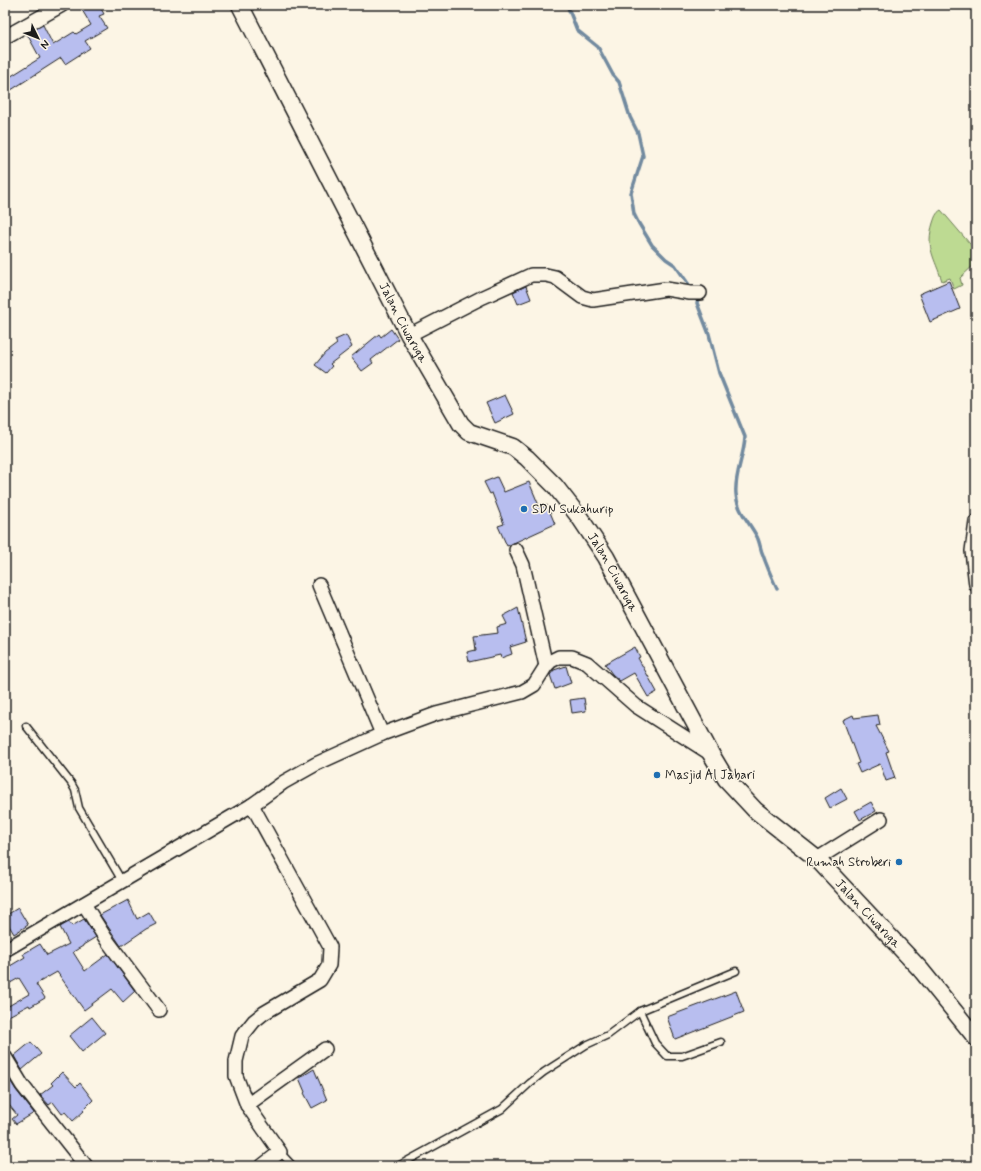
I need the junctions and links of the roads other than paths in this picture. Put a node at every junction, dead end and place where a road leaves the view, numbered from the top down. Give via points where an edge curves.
1 (62, 5) edge
2 (240, 5) edge
3 (5, 37) edge
4 (700, 293) dead end
5 (409, 335) junction
6 (976, 522) edge
7 (516, 550) dead end
8 (319, 585) dead end
9 (976, 585) edge
10 (546, 666) junction
11 (26, 726) dead end
12 (382, 734) junction
13 (711, 754) junction
14 (252, 805) junction
15 (881, 820) dead end
16 (817, 859) junction
17 (122, 881) junction
18 (84, 904) junction
19 (5, 950) edge
20 (736, 971) dead end
21 (159, 1010) dead end
22 (640, 1010) junction
23 (976, 1038) edge
24 (721, 1042) dead end
25 (325, 1049) dead end
26 (5, 1058) edge
27 (247, 1105) junction
28 (280, 1152) junction
29 (86, 1166) edge
30 (262, 1166) edge
31 (293, 1166) edge
32 (398, 1166) edge

1 - 3 street
2 - 5 street, Jalan Ciwaruga
4 - 5 street via 666,289 593,300 582,297 555,277 546,274 532,275
5 - 13 street, Jalan Ciwaruga via 461,424 470,432 513,447 527,458 555,486 580,518 606,557
6 - 9 street via 972,551
7 - 10 street via 523,565
8 - 12 street
10 - 12 street via 534,685 522,692 436,714
10 - 13 street via 555,659 565,657 587,663 636,706
11 - 17 lane via 71,783 81,813
12 - 14 street via 316,764 284,782
13 - 16 street, Jalan Ciwaruga via 726,779 755,810
14 - 17 street
14 - 27 street via 330,947 329,966 320,980 259,1017 242,1036 236,1062 236,1076
15 - 16 street
16 - 23 street, Jalan Ciwaruga via 921,970
17 - 18 street
18 - 19 street
18 - 21 street via 106,939
20 - 22 lane
22 - 24 lane via 655,1043 667,1056 682,1056
22 - 32 lane via 608,1035 586,1045 544,1072 502,1109
25 - 27 street
26 - 29 street via 22,1085
27 - 28 street
28 - 30 street
28 - 31 lane

